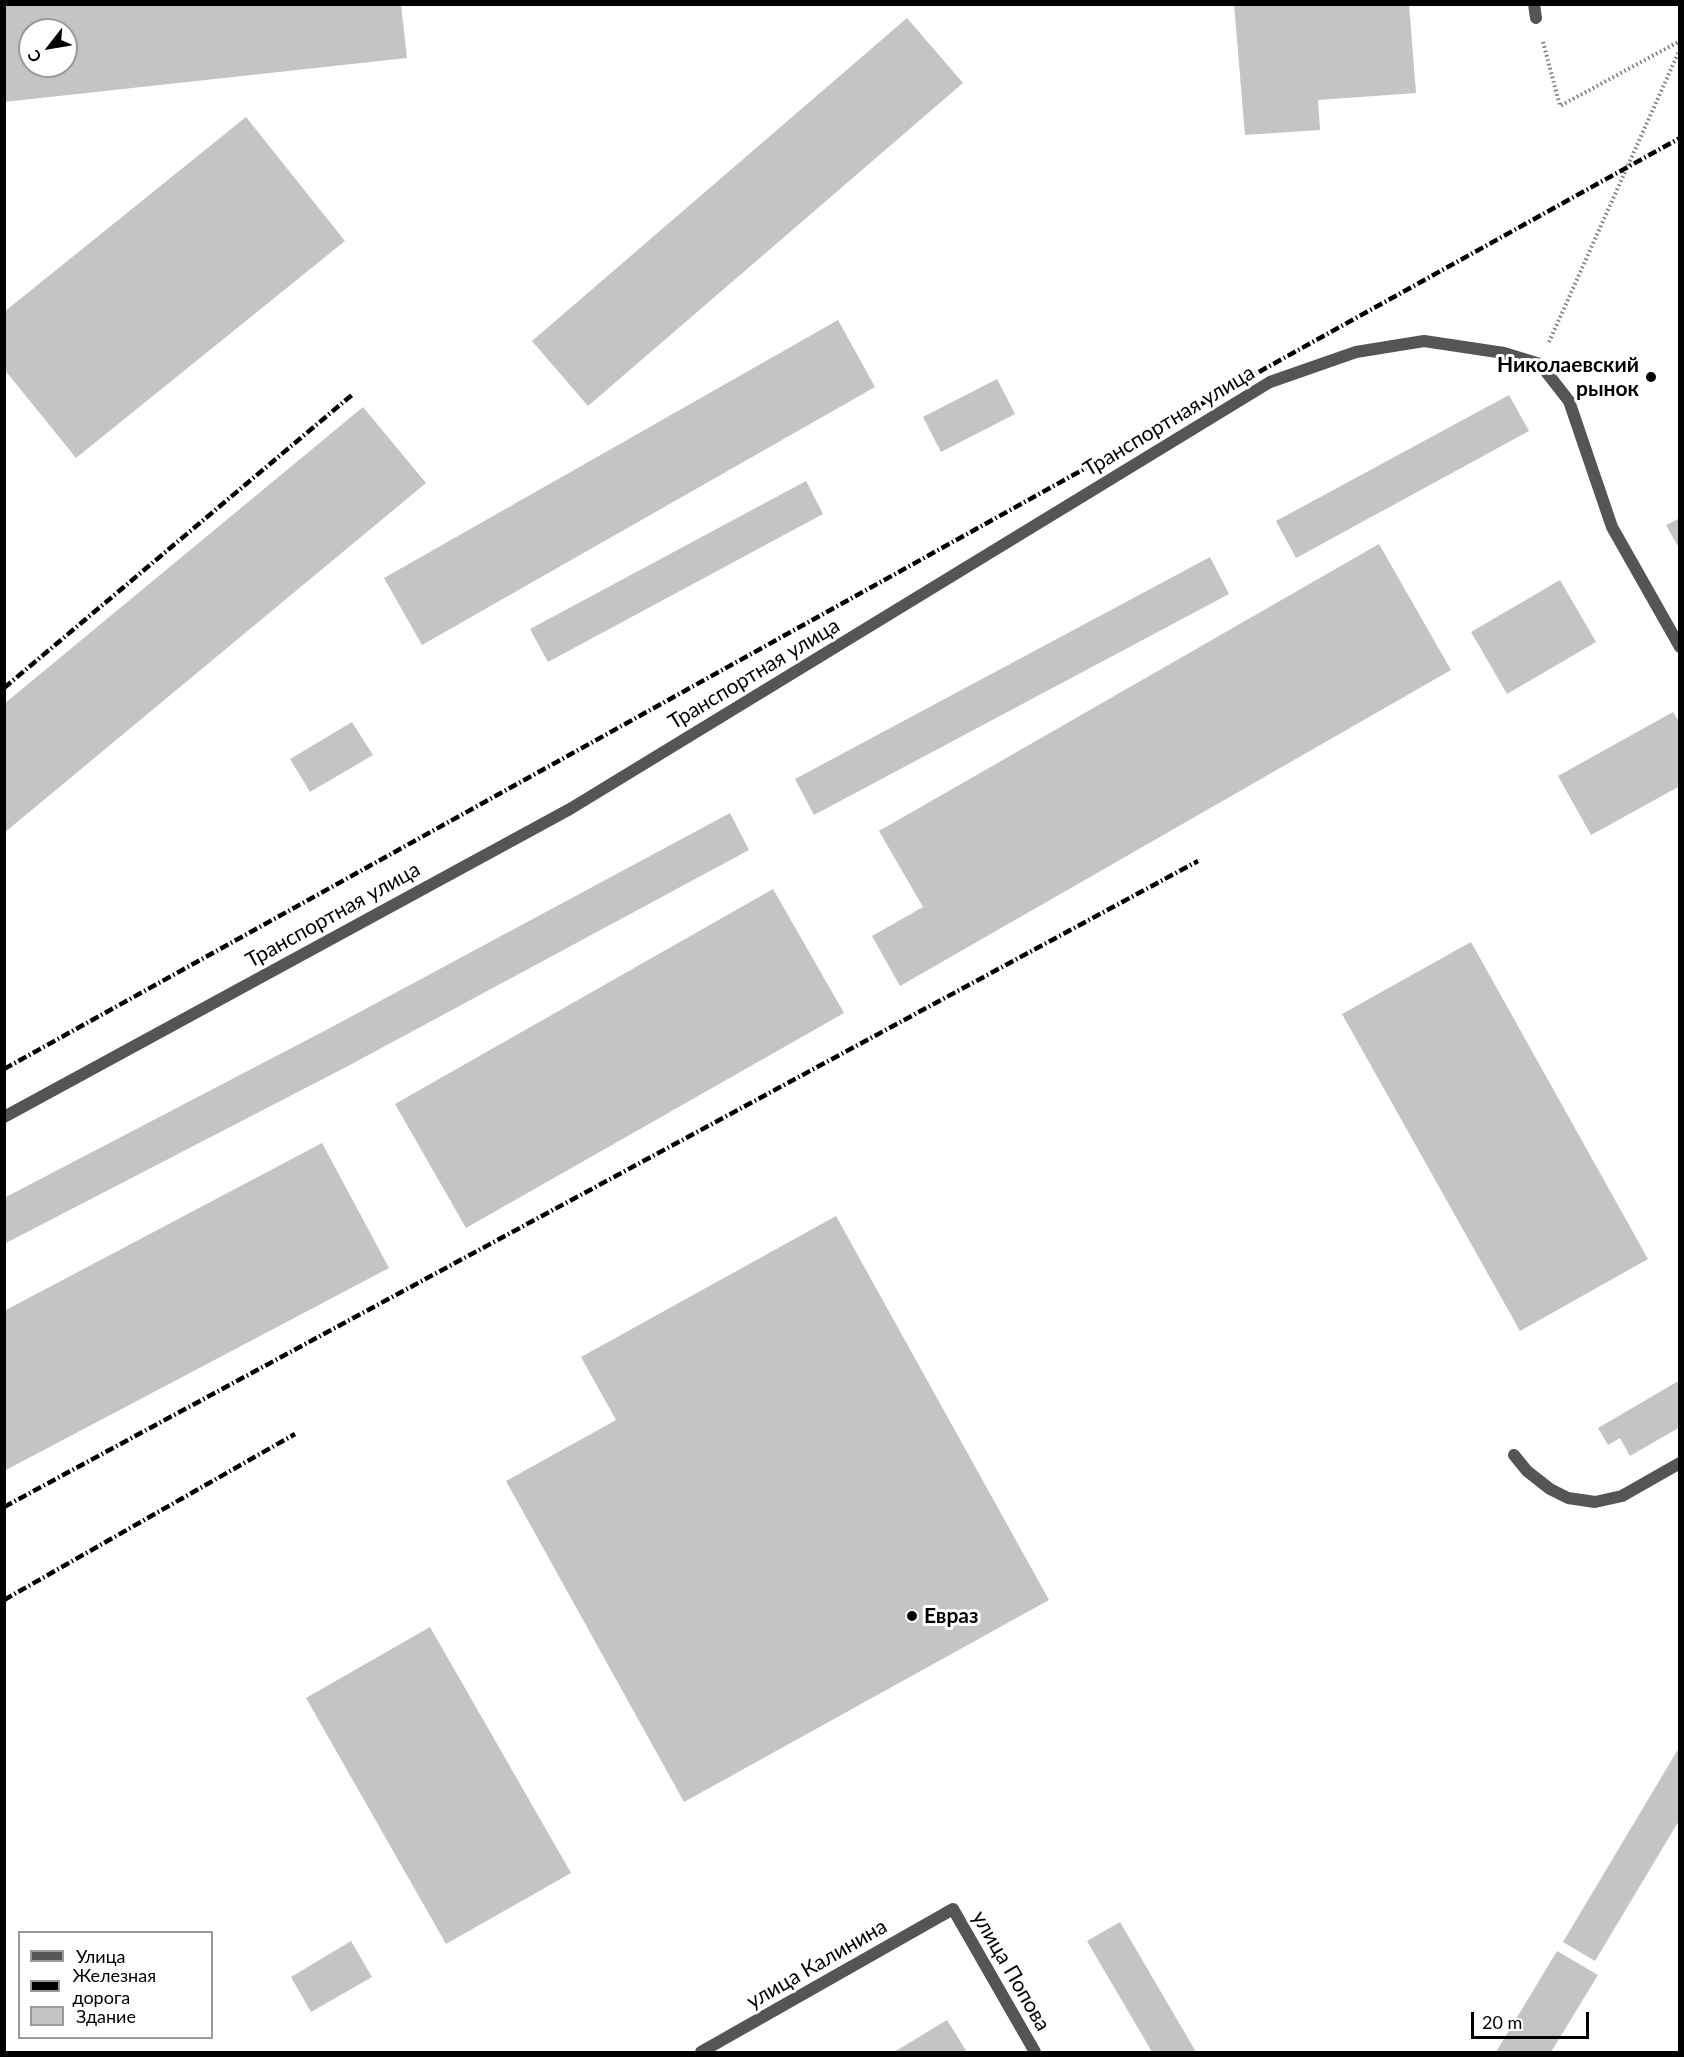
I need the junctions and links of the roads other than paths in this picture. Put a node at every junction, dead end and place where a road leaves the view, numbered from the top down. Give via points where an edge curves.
1 (1534, 4) edge
2 (1536, 18) road end
3 (1680, 647) edge
4 (4, 1116) edge
5 (1514, 1455) dead end
6 (1680, 1464) edge
7 (953, 1910) joint
8 (701, 2052) edge
9 (1035, 2052) edge

1 - 2 street
3 - 4 street, Транспортная улица via 1612,527 1569,401 1540,364 1504,353 1424,341 1356,352 1270,382 570,809
5 - 6 street via 1550,1489 1568,1498 1595,1502 1622,1496
7 - 8 street, улица Калинина
7 - 9 street, улица Попова

